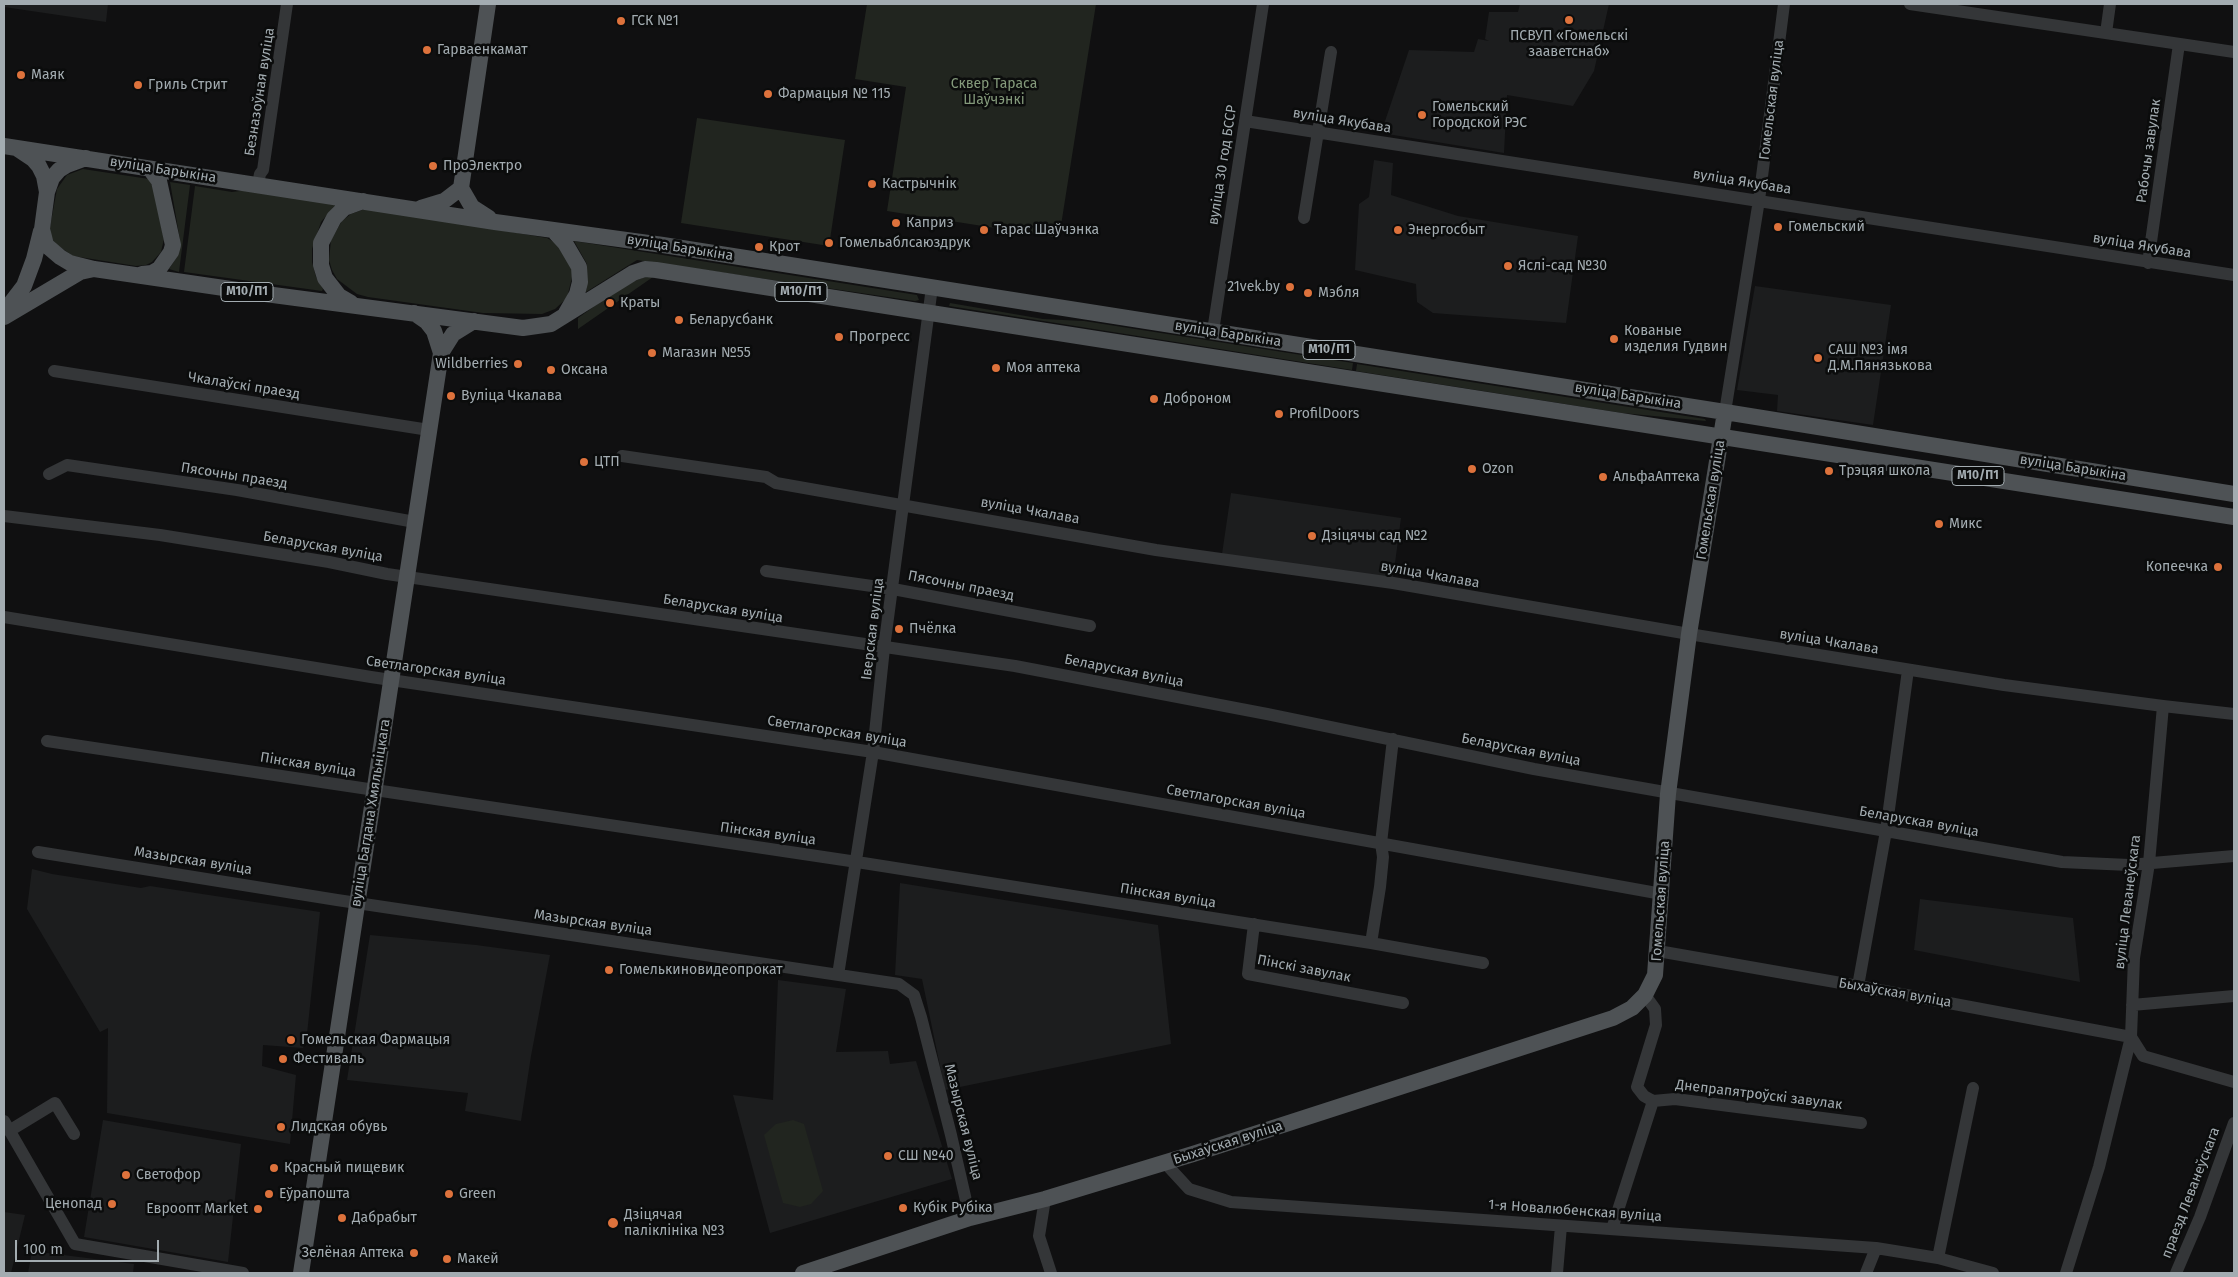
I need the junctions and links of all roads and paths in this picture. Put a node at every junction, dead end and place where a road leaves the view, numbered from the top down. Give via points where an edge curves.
1 (287, 4) edge
2 (488, 4) edge
3 (1263, 4) edge
4 (1784, 4) edge
5 (1910, 4) edge
6 (2110, 4) edge
7 (2106, 33) junction
8 (2179, 44) junction
9 (1331, 52) dead end
10 (2234, 52) edge
11 (1245, 122) junction
12 (1317, 132) junction
13 (10, 147) edge
14 (86, 158) junction
15 (150, 169) junction
16 (261, 177) junction
17 (461, 188) junction
18 (47, 192) junction
19 (365, 200) junction
20 (1759, 200) junction
21 (414, 209) junction
22 (1304, 218) dead end
23 (495, 222) junction
24 (42, 228) junction
25 (553, 230) junction
26 (2148, 263) junction
27 (94, 268) junction
28 (140, 275) junction
29 (2234, 275) edge
30 (932, 288) junction
31 (355, 306) junction
32 (4, 312) edge
33 (929, 312) junction
34 (414, 313) junction
35 (4, 317) edge
36 (563, 318) junction
37 (474, 321) junction
38 (1213, 332) junction
39 (441, 353) junction
40 (54, 371) dead end
41 (1725, 412) junction
42 (429, 430) junction
43 (1721, 436) junction
44 (622, 456) dead end
45 (49, 474) dead end
46 (2234, 494) edge
47 (905, 504) junction
48 (4, 516) edge
49 (2234, 517) edge
50 (415, 522) junction
51 (766, 571) dead end
52 (406, 577) junction
53 (893, 589) junction
54 (4, 617) edge
55 (1090, 626) dead end
56 (1689, 634) junction
57 (884, 648) junction
58 (1908, 670) junction
59 (391, 679) junction
60 (2164, 706) junction
61 (2234, 714) edge
62 (1393, 740) junction
63 (47, 741) dead end
64 (873, 752) junction
65 (374, 791) junction
66 (1668, 794) junction
67 (1886, 831) junction
68 (1381, 843) junction
69 (38, 852) dead end
70 (2234, 856) edge
71 (857, 862) junction
72 (2149, 863) junction
73 (1662, 894) junction
74 (357, 903) junction
75 (1254, 924) junction
76 (1371, 943) junction
77 (1658, 951) junction
78 (1483, 963) dead end
79 (838, 975) junction
80 (1858, 986) junction
81 (1645, 995) junction
82 (2234, 996) edge
83 (1403, 1003) dead end
84 (2132, 1005) junction
85 (2131, 1037) junction
86 (2234, 1082) edge
87 (1973, 1088) dead end
88 (1653, 1101) junction
89 (2234, 1122) edge
90 (1860, 1123) dead end
91 (7, 1126) edge
92 (74, 1134) dead end
93 (1165, 1163) junction
94 (1045, 1199) junction
95 (970, 1218) junction
96 (1562, 1226) junction
97 (1612, 1229) junction
98 (1876, 1248) junction
99 (1938, 1258) junction
100 (243, 1273) edge
101 (301, 1273) edge
102 (803, 1273) edge
103 (1050, 1273) edge
104 (1557, 1273) edge
105 (1866, 1273) edge
106 (1993, 1273) edge
107 (2066, 1273) edge
108 (2176, 1273) edge

1 - 16 street, Безназоўная вуліца
2 - 17 main road
3 - 11 street, вуліца 30 год БССР
4 - 20 street, Гомельская вуліца
5 - 7 street
6 - 7 street
7 - 8 street
8 - 10 street
8 - 26 street, Рабочы завулак
9 - 12 street
11 - 12 street, вуліца Якубава
11 - 38 street, вуліца 30 год БССР
12 - 20 street, вуліца Якубава
12 - 22 street
13 - 14 main road, вуліца Барыкіна
13 - 18 main road, вуліца Барыкіна via 33,159 39,166
14 - 15 main road, вуліца Барыкіна / М10/П1
14 - 18 main road via 59,170
15 - 16 main road, вуліца Барыкіна / М10/П1
15 - 28 main road via 159,181 173,245 159,268
16 - 19 main road, вуліца Барыкіна / М10/П1 via 310,192
17 - 21 main road via 433,206
17 - 23 main road via 472,207
18 - 24 main road
19 - 21 main road, вуліца Барыкіна / М10/П1
19 - 31 main road, М10/П1 via 344,208 334,218 321,244 320,254 331,288
20 - 26 street, вуліца Якубава
20 - 41 street, Гомельская вуліца
21 - 23 main road, вуліца Барыкіна / М10/П1
23 - 25 main road, вуліца Барыкіна / М10/П1
24 - 27 main road, М10/П1 via 46,245 60,257
24 - 32 main road via 24,286
25 - 30 main road, вуліца Барыкіна / М10/П1
25 - 36 main road via 579,267 577,294
26 - 29 street, вуліца Якубава
27 - 28 main road, М10/П1
27 - 35 main road via 80,272
28 - 31 main road, М10/П1
30 - 33 street, Іверская вуліца
30 - 38 main road, вуліца Барыкіна / М10/П1
31 - 34 main road, М10/П1
33 - 36 main road, вуліца Барыкіна / М10/П1 via 644,270 624,277
33 - 43 main road, вуліца Барыкіна / М10/П1
33 - 47 street, Іверская вуліца
34 - 37 main road, М10/П1
34 - 39 main road via 434,331
36 - 37 main road, вуліца Барыкіна / М10/П1 via 551,324 523,328
37 - 39 main road via 453,334
38 - 41 main road, вуліца Барыкіна / М10/П1
39 - 42 main road, вуліца Багдана Хмяльніцкага
40 - 42 street, Чкалаўскі праезд
41 - 43 main road, Гомельская вуліца
41 - 46 main road, вуліца Барыкіна / М10/П1
42 - 50 main road, вуліца Багдана Хмяльніцкага
43 - 49 main road, вуліца Барыкіна / М10/П1
43 - 56 main road, Гомельская вуліца
44 - 47 street, вуліца Чкалава via 766,477 776,483
45 - 50 street, Пясочны праезд via 67,465 237,490
47 - 53 street, Іверская вуліца
47 - 56 street, вуліца Чкалава via 1156,550 1393,584
48 - 52 street, Беларуская вуліца via 160,535
50 - 52 main road, вуліца Багдана Хмяльніцкага
51 - 53 street, Пясочны праезд
52 - 57 street, Беларуская вуліца
52 - 59 main road, вуліца Багдана Хмяльніцкага
53 - 55 street, Пясочны праезд
53 - 57 street, Іверская вуліца
54 - 59 street, Светлагорская вуліца
56 - 58 street, вуліца Чкалава
56 - 66 main road, Гомельская вуліца
57 - 62 street, Беларуская вуліца via 1015,666
57 - 64 street, Іверская вуліца
58 - 60 street, вуліца Чкалава
58 - 67 street
59 - 64 street, Светлагорская вуліца
59 - 65 main road, вуліца Багдана Хмяльніцкага
60 - 61 street, вуліца Чкалава
60 - 72 street, вуліца Леванеўскага
62 - 66 street, Беларуская вуліца
62 - 68 street
63 - 65 street, Пінская вуліца
64 - 68 street, Светлагорская вуліца
64 - 71 street, Іверская вуліца
65 - 71 street, Пінская вуліца
65 - 74 main road, вуліца Багдана Хмяльніцкага
66 - 67 street, Беларуская вуліца
66 - 73 main road, Гомельская вуліца
67 - 72 street, Беларуская вуліца via 2062,862
67 - 80 street
68 - 73 street, Светлагорская вуліца
68 - 76 street via 1383,857
69 - 74 street, Мазырская вуліца
70 - 72 street, Беларуская вуліца
71 - 75 street, Пінская вуліца
71 - 79 street, Іверская вуліца
72 - 84 street, вуліца Леванеўскага via 2134,958
73 - 77 main road, Гомельская вуліца
74 - 79 street, Мазырская вуліца
74 - 101 main road, вуліца Багдана Хмяльніцкага
75 - 76 street, Пінская вуліца
75 - 83 street, Пінскі завулак via 1248,974
76 - 78 street, Пінская вуліца
77 - 80 street, Быхаўская вуліца
77 - 81 main road, Гомельская вуліца via 1655,975
79 - 95 street, Мазырская вуліца via 899,984 914,995
80 - 85 street, Быхаўская вуліца
81 - 88 street via 1655,1009 1656,1025 1637,1087
81 - 93 main road, Быхаўская вуліца via 1632,1008 1613,1018
82 - 84 street
84 - 85 street, вуліца Леванеўскага
85 - 86 street via 2143,1056
85 - 107 street, вуліца Леванеўскага via 2098,1167
87 - 99 street
88 - 90 street, Днепрапятроўскі завулак via 1675,1098
88 - 97 street
89 - 108 street, праезд Леванеўскага
91 - 92 street via 55,1103
91 - 100 street via 75,1244
93 - 94 main road, Быхаўская вуліца
93 - 96 street, 1-я Новалюбенская вуліца via 1189,1189 1230,1202
94 - 95 main road, Быхаўская вуліца
94 - 103 street via 1039,1236
95 - 102 main road, Быхаўская вуліца
96 - 97 street, 1-я Новалюбенская вуліца
96 - 104 street
97 - 98 street, 1-я Новалюбенская вуліца
98 - 99 street, 1-я Новалюбенская вуліца
98 - 105 street
99 - 106 street, 1-я Новалюбенская вуліца

